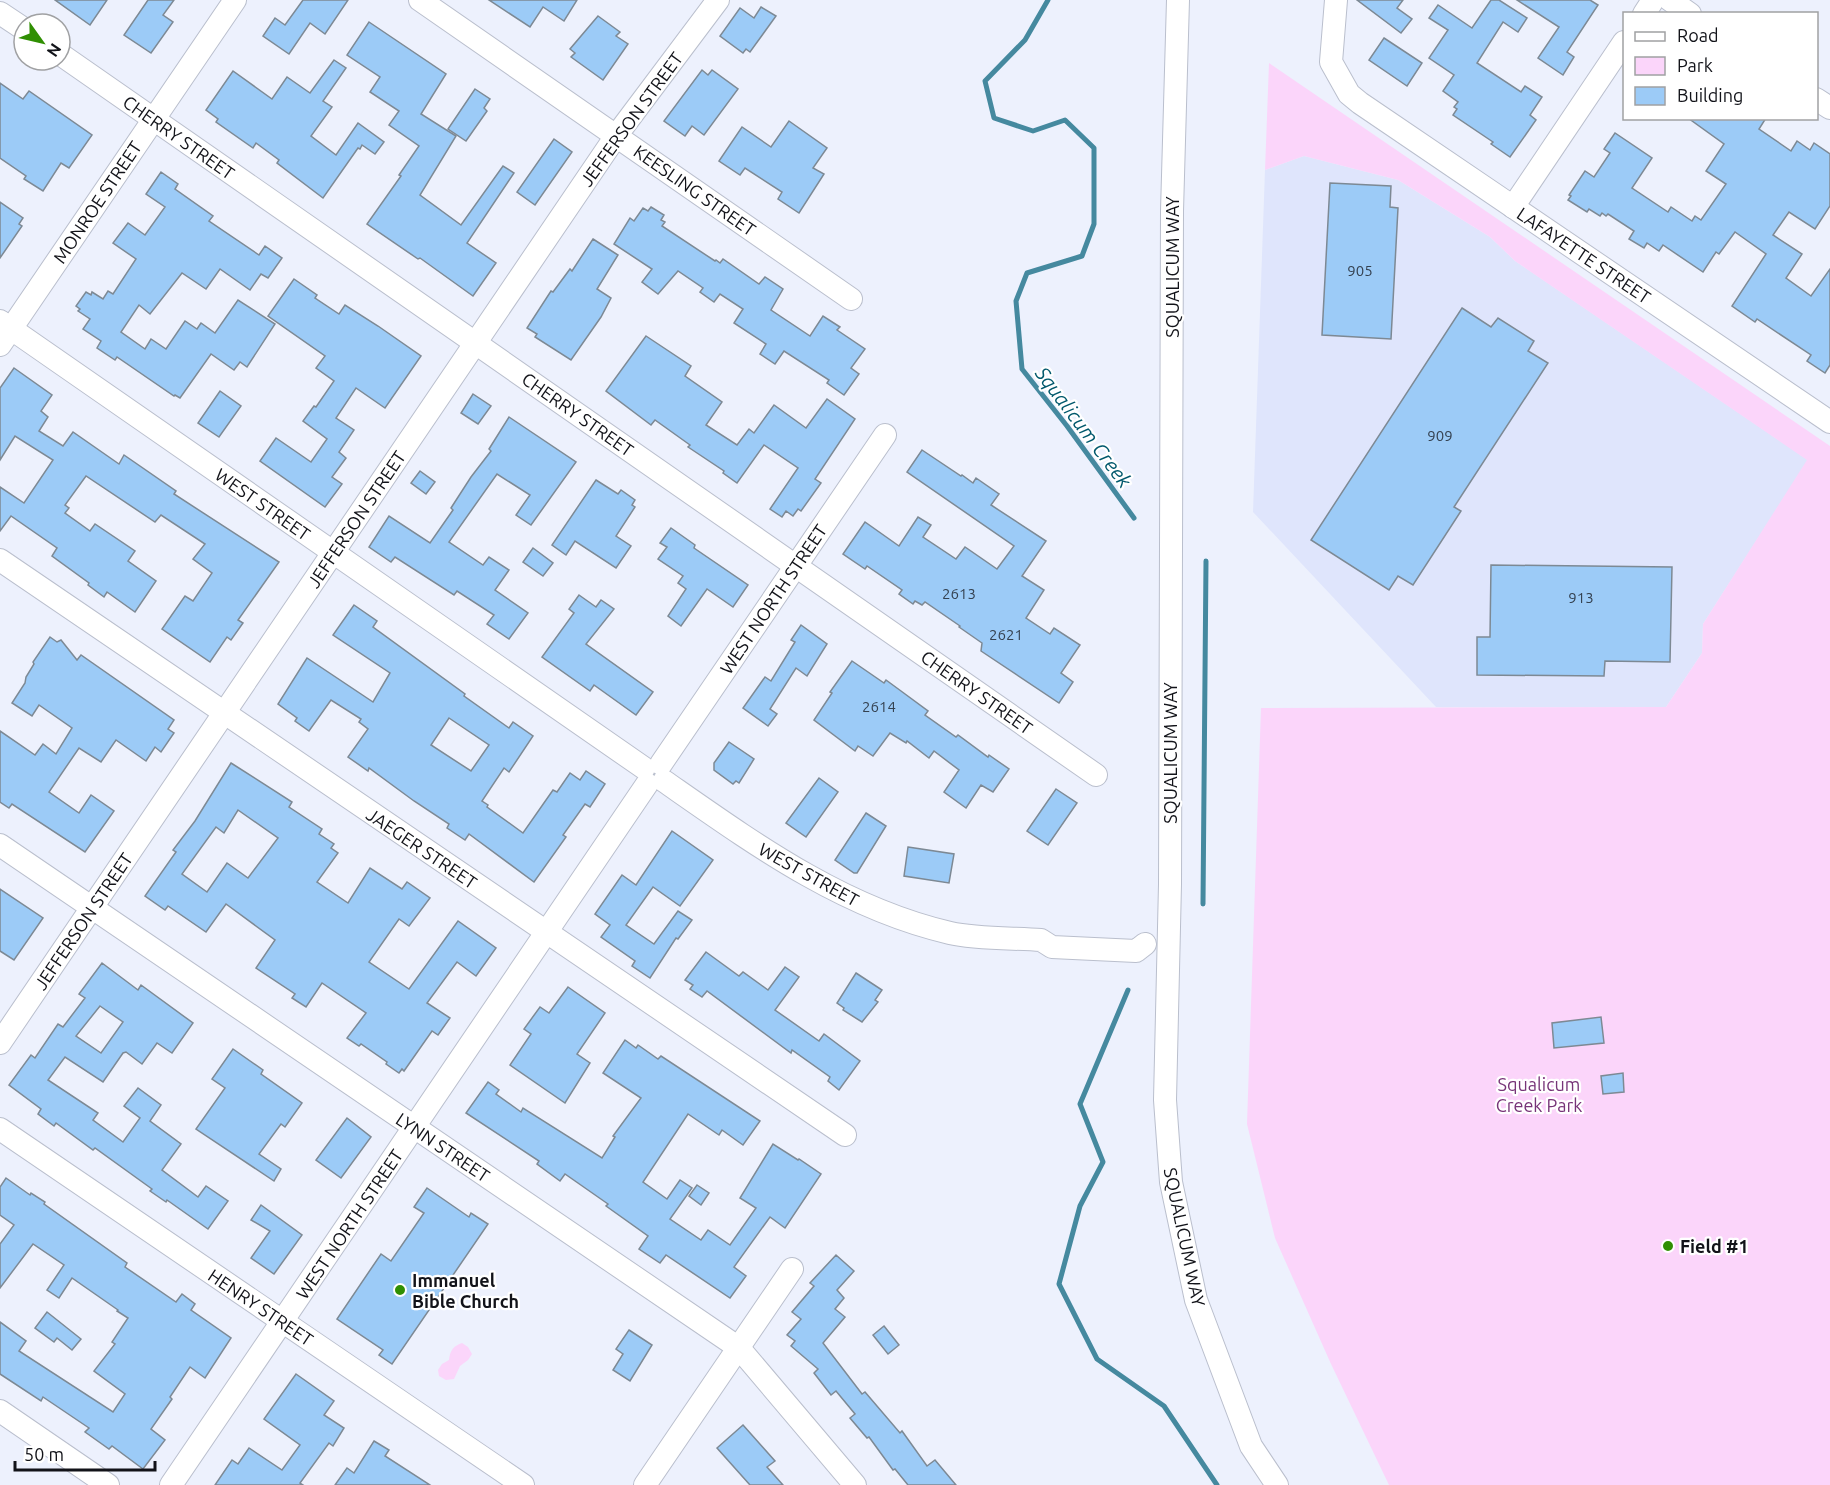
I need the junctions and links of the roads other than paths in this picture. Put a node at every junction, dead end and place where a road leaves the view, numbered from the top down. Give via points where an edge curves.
1 (235, 0) edge
2 (420, 0) edge
3 (718, 0) edge
4 (1178, 0) edge
5 (1336, 0) edge
6 (1670, 0) edge
7 (1687, 12) edge
8 (1623, 43) edge
9 (72, 62) edge
10 (153, 119) junction
11 (616, 136) junction
12 (1513, 207) junction
13 (851, 299) dead end
14 (4, 332) edge
15 (476, 343) junction
16 (1830, 422) edge
17 (885, 435) dead end
18 (333, 552) junction
19 (0, 560) edge
20 (795, 566) junction
21 (224, 713) junction
22 (654, 774) junction
23 (1096, 775) dead end
24 (0, 845) edge
25 (92, 908) junction
26 (547, 932) junction
27 (1169, 945) junction
28 (0, 1043) edge
29 (414, 1127) junction
30 (0, 1129) edge
31 (845, 1135) dead end
32 (792, 1269) dead end
33 (282, 1321) junction
34 (739, 1348) junction
35 (0, 1411) edge
36 (108, 1485) edge
37 (171, 1485) edge
38 (523, 1485) edge
39 (645, 1485) edge
40 (855, 1485) edge
41 (1277, 1485) edge

1 - 10 street, MONROE STREET
2 - 11 street, KEESLING STREET
3 - 11 street, JEFFERSON STREET
4 - 27 street, SQUALICUM WAY via 1172,211
5 - 12 street, LAFAYETTE STREET via 1331,62 1349,94
6 - 7 street
8 - 12 street
9 - 10 street, CHERRY STREET
10 - 14 street, MONROE STREET
10 - 15 street, CHERRY STREET
11 - 13 street, KEESLING STREET
11 - 15 street, JEFFERSON STREET
12 - 16 street, LAFAYETTE STREET
14 - 18 street, WEST STREET
15 - 18 street, JEFFERSON STREET
15 - 20 street, CHERRY STREET
17 - 20 street, WEST NORTH STREET
18 - 21 street, JEFFERSON STREET
18 - 22 street, WEST STREET
19 - 21 street, JAEGER STREET
20 - 22 street, WEST NORTH STREET
20 - 23 street, CHERRY STREET
21 - 25 street, JEFFERSON STREET
21 - 26 street, JAEGER STREET
22 - 26 street, WEST NORTH STREET
22 - 27 street, WEST STREET via 751,842 831,890 885,913 951,933 1041,940 1053,933 1137,937 1145,944
24 - 25 street, LYNN STREET
25 - 28 street, JEFFERSON STREET
25 - 29 street, LYNN STREET
26 - 29 street, WEST NORTH STREET
26 - 31 street, JAEGER STREET
27 - 41 street, SQUALICUM WAY via 1164,1100 1171,1182 1196,1300 1251,1446
29 - 33 street, WEST NORTH STREET
29 - 34 street, LYNN STREET
30 - 33 street, HENRY STREET
32 - 34 street
33 - 37 street, WEST NORTH STREET
33 - 38 street, HENRY STREET
34 - 39 street
34 - 40 street, LYNN STREET
35 - 36 street

